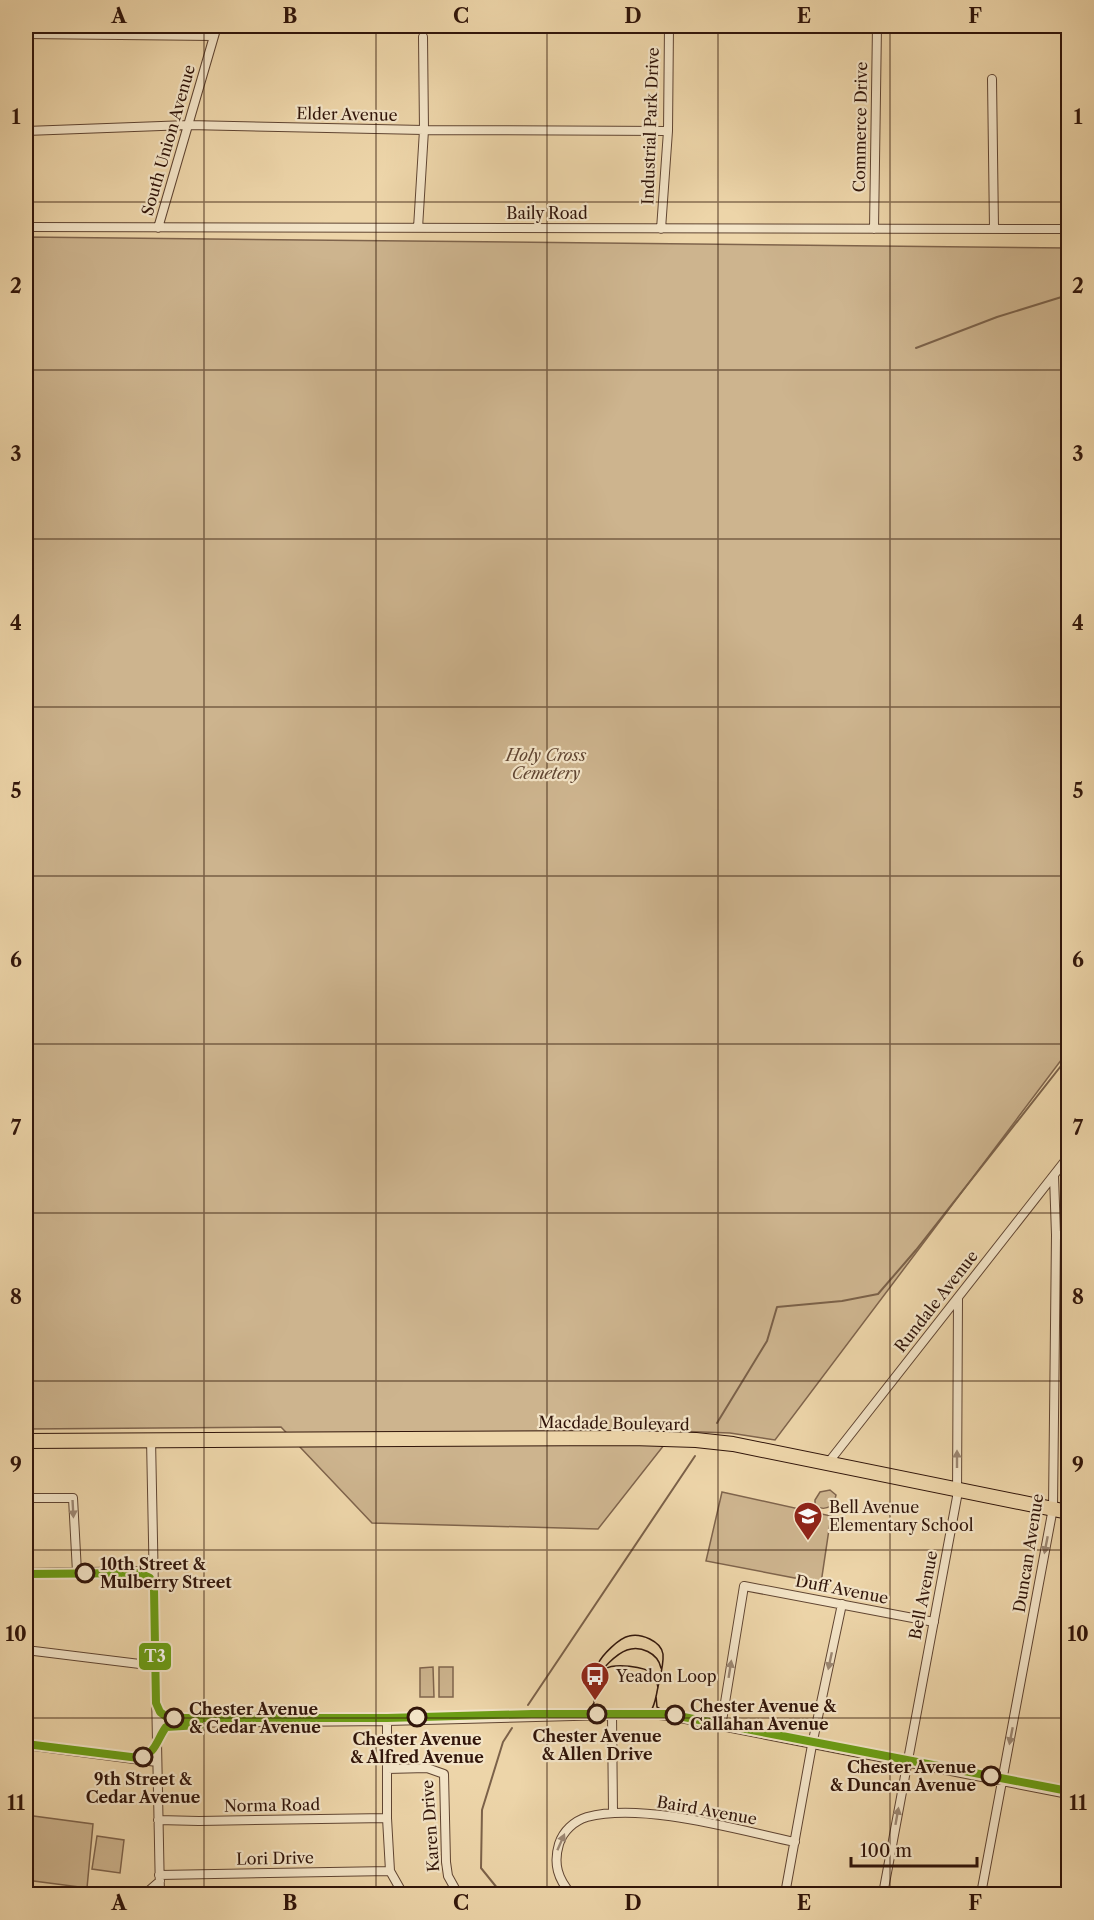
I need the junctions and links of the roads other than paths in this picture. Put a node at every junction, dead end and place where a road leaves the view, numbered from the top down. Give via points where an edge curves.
1 (218, 26) edge
2 (669, 26) edge
3 (877, 26) edge
4 (26, 34) edge
5 (214, 36) junction
6 (423, 38) dead end
7 (992, 79) dead end
8 (188, 125) junction
9 (424, 130) junction
10 (26, 131) edge
11 (668, 131) junction
12 (26, 227) edge
13 (158, 228) junction
14 (418, 228) junction
15 (661, 229) junction
16 (874, 229) junction
17 (994, 229) junction
18 (1068, 229) edge
19 (1068, 1157) edge
20 (1054, 1176) junction
21 (1056, 1235) junction
22 (1068, 1235) edge
23 (958, 1298) junction
24 (151, 1439) junction
25 (26, 1441) edge
26 (828, 1463) junction
27 (957, 1489) junction
28 (26, 1498) edge
29 (1053, 1508) junction
30 (1068, 1512) edge
31 (154, 1571) junction
32 (77, 1572) junction
33 (26, 1573) edge
34 (842, 1604) junction
35 (934, 1622) junction
36 (26, 1650) edge
37 (155, 1666) junction
38 (612, 1714) junction
39 (387, 1721) junction
40 (157, 1723) junction
41 (721, 1727) junction
42 (26, 1745) edge
43 (812, 1745) junction
44 (157, 1762) junction
45 (907, 1763) junction
46 (387, 1769) junction
47 (1003, 1781) junction
48 (1068, 1794) edge
49 (613, 1813) junction
50 (387, 1818) junction
51 (158, 1820) junction
52 (795, 1842) junction
53 (390, 1871) junction
54 (159, 1878) junction
55 (144, 1894) edge
56 (160, 1894) edge
57 (403, 1894) edge
58 (458, 1894) edge
59 (571, 1894) edge
60 (785, 1894) edge
61 (883, 1894) edge
62 (981, 1894) edge

1 - 5 street, South Union Avenue
2 - 11 street, Industrial Park Drive
3 - 16 street, Commerce Drive
4 - 5 street
5 - 8 street, South Union Avenue
6 - 9 street
7 - 17 street
8 - 9 street, Elder Avenue
8 - 10 street, Elder Avenue
8 - 13 street, South Union Avenue
9 - 11 street, Elder Avenue
9 - 14 street
11 - 15 street, Industrial Park Drive
12 - 13 street, Baily Road
13 - 14 street, Baily Road
14 - 15 street, Baily Road
15 - 16 street, Baily Road
16 - 17 street, Baily Road
17 - 18 street, Baily Road
19 - 20 street, Rundale Avenue
20 - 21 street, Duncan Avenue
20 - 23 street, Rundale Avenue
21 - 22 street
21 - 29 street, Duncan Avenue
23 - 26 street, Rundale Avenue
27 -> 23 street, Bell Avenue
24 - 25 main road, Macdade Boulevard
24 - 26 main road, Macdade Boulevard via 654,1438 734,1444
24 - 31 street
26 - 27 main road, Macdade Boulevard
27 - 29 main road, Macdade Boulevard
27 - 35 street, Bell Avenue
28 -> 32 street via 73,1498
29 - 30 main road, Macdade Boulevard
29 -> 47 street, Duncan Avenue
31 - 32 street
31 - 37 street
32 - 33 street
34 - 35 street, Duff Avenue
41 -> 34 street, Duff Avenue via 744,1586
34 -> 43 street
35 - 45 street, Bell Avenue
36 - 37 street
37 - 40 street
38 - 39 street
38 - 41 street via 670,1716
38 - 49 street
39 - 40 street
39 - 46 street
40 - 44 street
41 - 43 street
42 - 44 street
43 - 45 street
43 - 52 street
44 - 51 street
45 - 47 street
61 -> 45 street, Bell Avenue
46 - 50 street
46 - 58 street, Karen Drive via 427,1768 444,1774 446,1862 448,1876
47 - 48 street
47 - 62 street, Duncan Avenue
49 - 52 street, Baird Avenue via 677,1818
59 -> 49 street, Baird Avenue via 555,1863 560,1840 578,1821
50 - 51 street, Norma Road
50 - 53 street
51 - 54 street
52 - 60 street
53 - 54 street, Lori Drive
53 - 57 street
54 - 55 street
54 - 56 street

